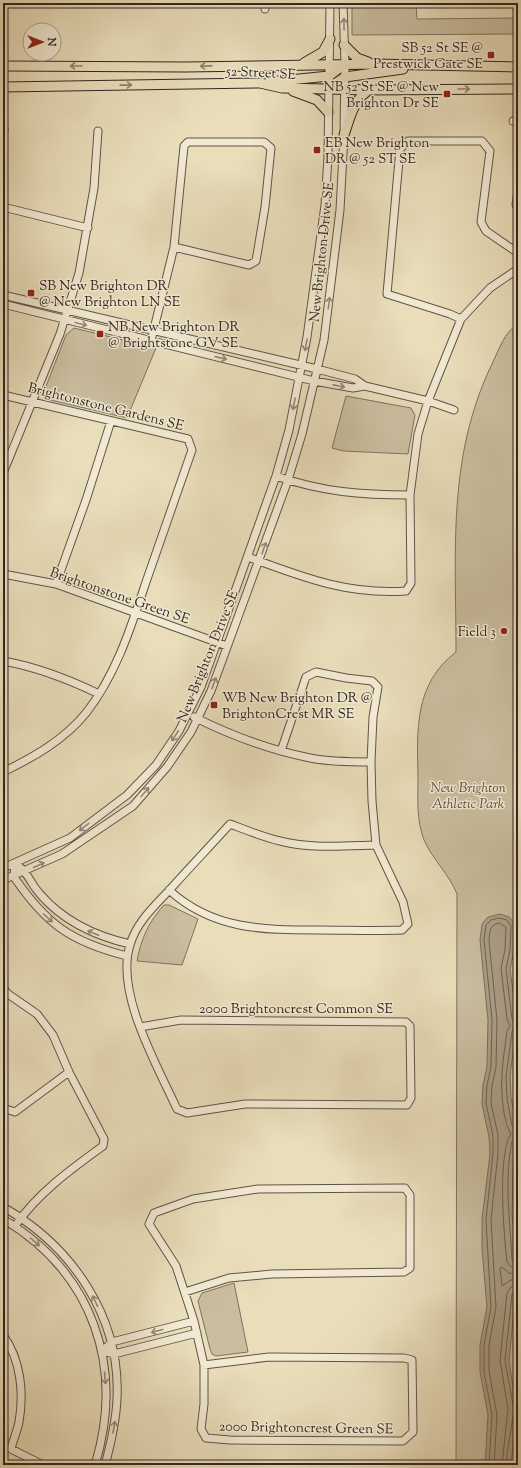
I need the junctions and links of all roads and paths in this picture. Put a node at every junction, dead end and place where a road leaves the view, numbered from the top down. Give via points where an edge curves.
1 (330, 3) edge
2 (343, 3) edge
3 (330, 40) junction
4 (344, 45) junction
5 (301, 64) junction
6 (345, 64) junction
7 (375, 64) junction
8 (330, 65) junction
9 (4, 66) edge
10 (417, 66) junction
11 (518, 67) edge
12 (329, 76) junction
13 (345, 76) junction
14 (260, 83) junction
15 (3, 87) edge
16 (282, 88) junction
17 (329, 88) junction
18 (345, 88) junction
19 (518, 89) edge
20 (369, 90) junction
21 (328, 112) junction
22 (4, 129) dead end
23 (98, 131) dead end
24 (344, 135) junction
25 (3, 138) edge
26 (518, 192) edge
27 (3, 207) edge
28 (518, 209) edge
29 (88, 228) junction
30 (174, 247) junction
31 (518, 253) edge
32 (518, 269) edge
33 (3, 295) edge
34 (3, 304) edge
35 (67, 310) junction
36 (461, 319) junction
37 (65, 320) junction
38 (154, 331) junction
39 (151, 342) junction
40 (302, 366) junction
41 (317, 369) junction
42 (300, 377) junction
43 (314, 380) junction
44 (364, 386) junction
45 (3, 395) edge
46 (31, 401) junction
47 (428, 401) junction
48 (454, 410) dead end
49 (111, 421) junction
50 (3, 472) edge
51 (276, 476) junction
52 (288, 480) junction
53 (410, 495) junction
54 (248, 557) junction
55 (259, 561) junction
56 (3, 574) edge
57 (56, 584) junction
58 (135, 613) junction
59 (216, 642) junction
60 (227, 646) junction
61 (3, 661) edge
62 (99, 694) junction
63 (189, 714) junction
64 (198, 718) junction
65 (281, 751) junction
66 (371, 762) junction
67 (3, 772) edge
68 (376, 845) junction
69 (15, 863) junction
70 (3, 868) edge
71 (26, 871) junction
72 (14, 877) junction
73 (3, 880) edge
74 (169, 890) junction
75 (130, 944) junction
76 (127, 956) junction
77 (3, 988) edge
78 (5, 995) edge
79 (140, 1028) junction
80 (69, 1072) junction
81 (3, 1108) edge
82 (3, 1207) edge
83 (21, 1217) junction
84 (3, 1219) edge
85 (15, 1226) junction
86 (185, 1292) junction
87 (194, 1321) junction
88 (197, 1333) junction
89 (3, 1335) edge
90 (112, 1342) junction
91 (102, 1351) junction
92 (114, 1354) junction
93 (204, 1365) junction
94 (43, 1465) edge
95 (95, 1465) edge
96 (105, 1465) edge

1 - 3 street, New Brighton Drive SE
4 -> 2 street, New Brighton Drive SE
3 - 5 main road via 317,56
3 - 8 street, New Brighton Drive SE
4 - 6 street, New Brighton Drive SE
4 - 7 main road via 357,58
5 - 8 main road, 52 Street SE
5 -> 9 main road, 52 Street SE via 185,67
6 - 7 main road, 52 Street SE
6 - 8 main road, 52 Street SE
6 - 12 main road
6 - 13 street, New Brighton Drive SE
7 - 10 main road, 52 Street SE
8 - 12 street, New Brighton Drive SE
10 - 11 main road, 52 Street SE
10 - 13 main road
12 - 14 main road
12 - 17 street, New Brighton Drive SE
13 - 17 main road
13 - 18 street, New Brighton Drive SE
15 -> 14 main road, 52 Street SE
14 - 16 main road, 52 Street SE
16 - 17 main road, 52 Street SE
16 - 21 main road via 317,100
17 - 18 main road, 52 Street SE
17 - 21 street, New Brighton Drive SE
18 - 20 main road, 52 Street SE
18 - 24 street, New Brighton Drive SE
20 -> 19 main road, 52 Street SE
20 - 24 main road via 362,94 353,108
21 -> 40 street, New Brighton Drive SE via 325,205
22 - 25 street
23 - 29 street
41 -> 24 street, New Brighton Drive SE via 324,340 336,256
26 - 28 street
27 - 29 street
29 - 35 street
30 - 30 street via 184,146 188,142 264,142 271,148 256,261 249,265
30 - 38 street
31 - 36 street via 486,231 481,222 490,151 482,141 408,141 400,149 386,294
32 - 36 street via 490,288
33 - 35 street
34 - 37 street
35 - 37 street
35 - 38 street
36 - 47 street
37 -> 39 street
37 - 46 street
38 - 39 street
38 - 40 street
39 -> 42 street
40 - 41 street
40 - 42 street, New Brighton Drive SE
41 - 43 street, New Brighton Drive SE
41 - 44 street via 356,379
42 - 43 street
42 -> 51 street, New Brighton Drive SE
43 -> 44 street via 353,388
43 - 52 street, New Brighton Drive SE
44 - 47 street
45 - 46 street, Brightonstone Gardens SE
46 - 49 street, Brightonstone Gardens SE
46 - 50 street
47 - 48 street
47 - 53 street via 418,434
49 - 57 street
49 - 58 street, Brightonstone Gardens SE via 188,439 192,450
51 - 52 street
51 - 54 street, New Brighton Drive SE
52 - 53 street via 334,491 371,495
55 -> 52 street, New Brighton Drive SE
53 - 55 street via 411,583 406,591 347,589 312,580
54 - 55 street
54 - 59 street, New Brighton Drive SE
55 - 60 street, New Brighton Drive SE
56 - 57 street, Brightonstone Green SE
57 - 58 street, Brightonstone Green SE
58 - 59 street, Brightonstone Green SE
58 - 62 street via 123,648
59 - 60 street, Brightonstone Green SE
59 - 63 street, New Brighton Drive SE
64 -> 60 street, New Brighton Drive SE
61 - 62 street via 29,665
62 - 67 street via 60,739 35,756
63 - 64 street
63 -> 69 street, New Brighton Drive SE via 156,765 127,795 70,838
64 - 65 street
71 -> 64 street, New Brighton Drive SE via 62,854 133,806 167,767
65 - 66 street via 310,758
65 - 66 street via 306,677 316,672 372,681 378,687 373,717
66 - 68 street
68 - 74 street, 2000 Brightoncrest Common SE via 330,847 280,842 230,824
68 - 74 street via 403,902 408,924 402,930 256,929 207,915 184,904
69 - 70 street, New Brighton Drive SE
69 - 71 street
69 - 72 street
71 - 72 street, New Brighton Drive SE
75 -> 71 street via 84,930 59,913 37,891
72 - 73 street, New Brighton Drive SE
72 -> 76 street via 38,909 55,924 78,940 99,949
74 - 75 street, 2000 Brightoncrest Common SE via 153,905
75 - 76 street, 2000 Brightoncrest Common SE
76 - 79 street, 2000 Brightoncrest Common SE via 128,986
77 - 78 street
78 - 80 street via 37,1014 53,1035
79 - 79 street, 2000 Brightoncrest Common SE via 177,1109 187,1113 245,1104 407,1105 411,1098 410,1026 406,1022 181,1020
80 - 81 street via 15,1112
80 - 83 street via 104,1140 103,1146 48,1187
82 - 83 street
83 - 85 street
90 -> 83 street via 95,1300 80,1276 55,1246
84 - 85 street
85 -> 91 street via 47,1252 71,1282 90,1317
86 - 86 street, 2000 Brightoncrest Green SE via 176,1266 149,1224 154,1213 193,1199 258,1189 405,1188 410,1195 410,1268 404,1272 236,1277
86 - 87 street, 2000 Brightoncrest Green SE
87 - 88 street, 2000 Brightoncrest Green SE
87 -> 90 street
88 - 92 street
88 - 93 street, 2000 Brightoncrest Green SE
89 - 94 street via 21,1380 22,1401 12,1449
90 - 91 street
90 - 92 street
91 - 92 street
91 -> 95 street via 106,1421
96 -> 92 street via 118,1398
93 - 93 street, 2000 Brightoncrest Green SE via 201,1429 206,1438 403,1441 413,1432 412,1360 269,1357

